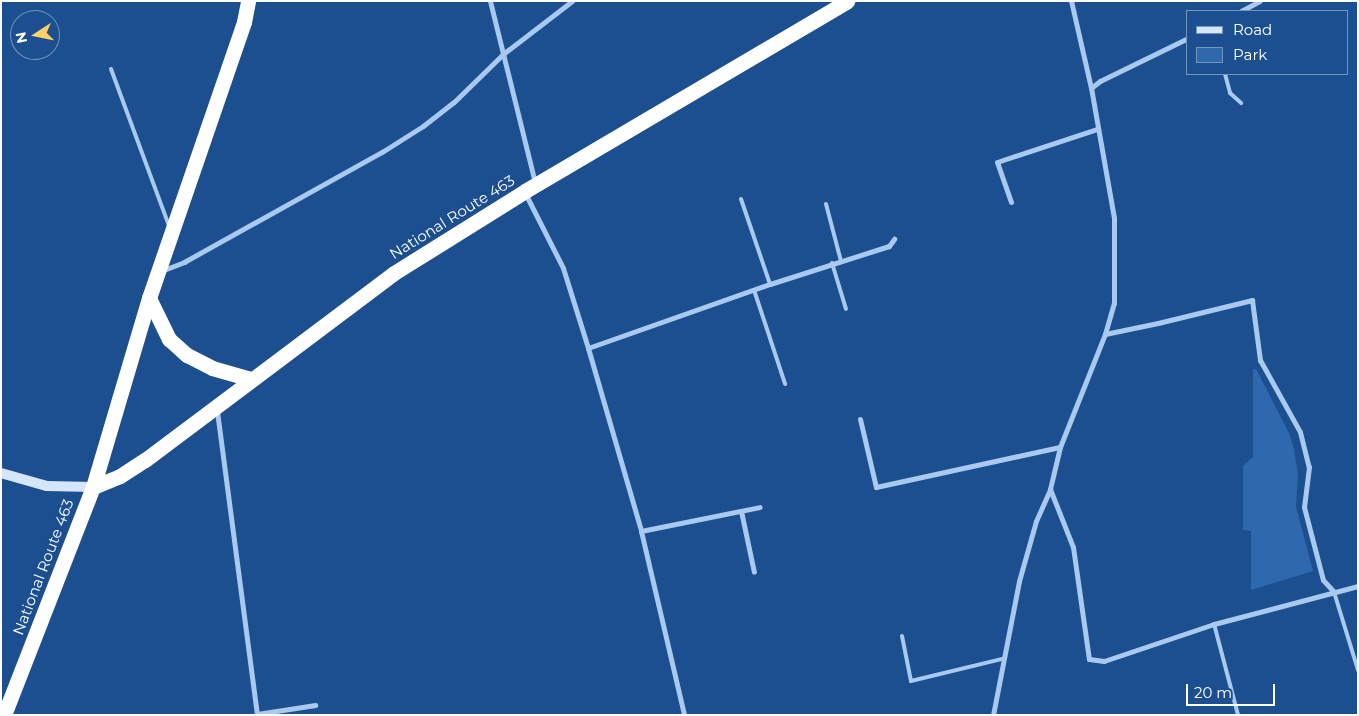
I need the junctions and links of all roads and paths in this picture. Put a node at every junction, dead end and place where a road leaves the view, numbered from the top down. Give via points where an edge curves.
1 (248, 1) edge
2 (490, 1) edge
3 (572, 1) edge
4 (847, 1) edge
5 (1071, 1) edge
6 (1260, 1) edge
7 (1243, 10) edge
8 (1186, 39) edge
9 (503, 54) junction
10 (112, 69) dead end
11 (1225, 75) edge
12 (1091, 88) junction
13 (1241, 103) dead end
14 (1097, 129) junction
15 (530, 189) junction
16 (741, 199) dead end
17 (1011, 202) dead end
18 (826, 204) dead end
19 (172, 235) junction
20 (894, 239) dead end
21 (841, 260) junction
22 (832, 263) junction
23 (159, 271) junction
24 (770, 284) junction
25 (754, 290) junction
26 (150, 298) junction
27 (846, 309) dead end
28 (1105, 334) junction
29 (588, 348) junction
30 (251, 379) junction
31 (785, 384) dead end
32 (216, 408) junction
33 (860, 418) dead end
34 (1060, 447) junction
35 (1, 473) edge
36 (92, 487) junction
37 (1050, 489) junction
38 (760, 507) dead end
39 (741, 511) junction
40 (641, 531) junction
41 (754, 572) dead end
42 (1358, 586) edge
43 (1334, 592) junction
44 (1214, 624) junction
45 (902, 636) dead end
46 (1002, 658) junction
47 (1358, 670) edge
48 (315, 705) dead end
49 (4, 715) edge
50 (684, 715) edge
51 (993, 715) edge
52 (1238, 715) edge

1 - 19 highway, National Route 463 via 244,22
2 - 9 street
3 - 9 street
4 - 15 highway, National Route 463
5 - 12 street
6 - 7 street
8 - 12 street
9 - 15 street
9 - 23 street via 454,102 390,147 184,262
10 - 19 lane
11 - 13 lane via 1230,93
12 - 14 street
14 - 17 street via 997,162
14 - 28 street via 1114,218 1114,303
15 - 29 street via 563,268
15 - 30 highway, National Route 463 via 394,273
16 - 24 lane
18 - 21 lane
19 - 23 highway, National Route 463
20 - 21 street via 889,246
21 - 22 street
22 - 24 street
22 - 27 lane
23 - 26 highway, National Route 463
24 - 25 street
25 - 29 street
25 - 31 lane
26 - 30 highway via 169,339 187,355 212,368
26 - 36 highway, National Route 463
28 - 34 street
28 - 43 street via 1252,300 1260,360 1300,432 1309,467 1304,507 1323,580
29 - 40 street
30 - 32 highway, National Route 463
32 - 36 highway, National Route 463 via 120,476
32 - 48 street via 257,714
33 - 34 street via 876,487
34 - 37 street
35 - 36 street via 47,486
36 - 49 highway, National Route 463
37 - 44 street via 1073,546 1089,659 1104,661
37 - 46 street via 1036,521 1021,572
38 - 39 street
39 - 40 street
39 - 41 street
40 - 50 street
42 - 43 street
43 - 44 street
43 - 47 lane
44 - 52 lane
45 - 46 lane via 912,681
46 - 51 street

